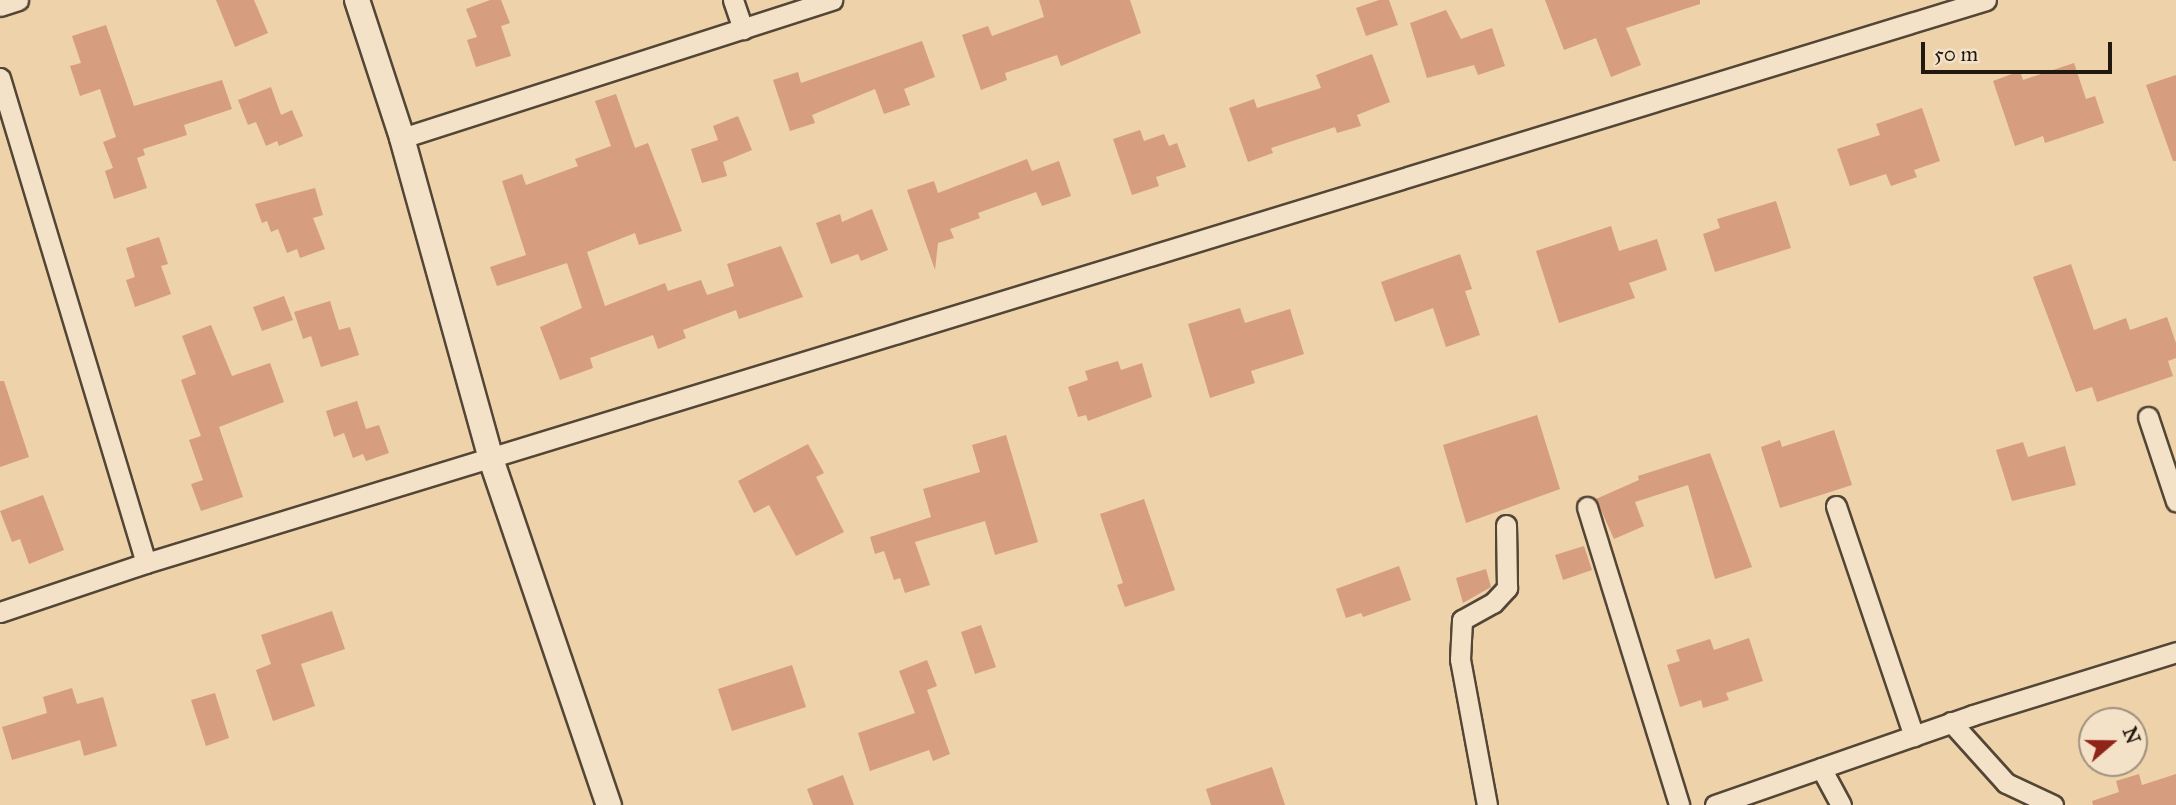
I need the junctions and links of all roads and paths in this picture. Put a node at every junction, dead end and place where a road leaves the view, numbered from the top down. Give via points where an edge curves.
1 (18, 0) edge
2 (357, 0) edge
3 (733, 0) edge
4 (832, 0) edge
5 (1986, 0) edge
6 (0, 6) edge
7 (743, 29) junction
8 (0, 78) edge
9 (402, 138) junction
10 (2148, 417) dead end
11 (491, 459) junction
12 (2176, 501) edge
13 (1587, 506) dead end
14 (1836, 506) dead end
15 (1506, 525) dead end
16 (146, 563) junction
17 (0, 612) edge
18 (2176, 652) edge
19 (1951, 722) junction
20 (1914, 736) junction
21 (1821, 768) junction
22 (609, 805) edge
23 (1487, 805) edge
24 (1679, 805) edge
25 (1715, 805) edge
26 (1841, 805) edge
27 (2053, 805) edge

1 - 6 street
2 - 9 street
3 - 7 street
4 - 7 street
5 - 11 street
7 - 9 street
8 - 16 street
9 - 11 street
10 - 12 street
11 - 16 street
11 - 22 street
13 - 24 street
14 - 20 street
15 - 23 street via 1507,587 1493,603 1462,620 1460,659
16 - 17 street
18 - 19 street
19 - 20 street
19 - 27 street via 2006,783
20 - 21 street
21 - 25 street
21 - 26 street

